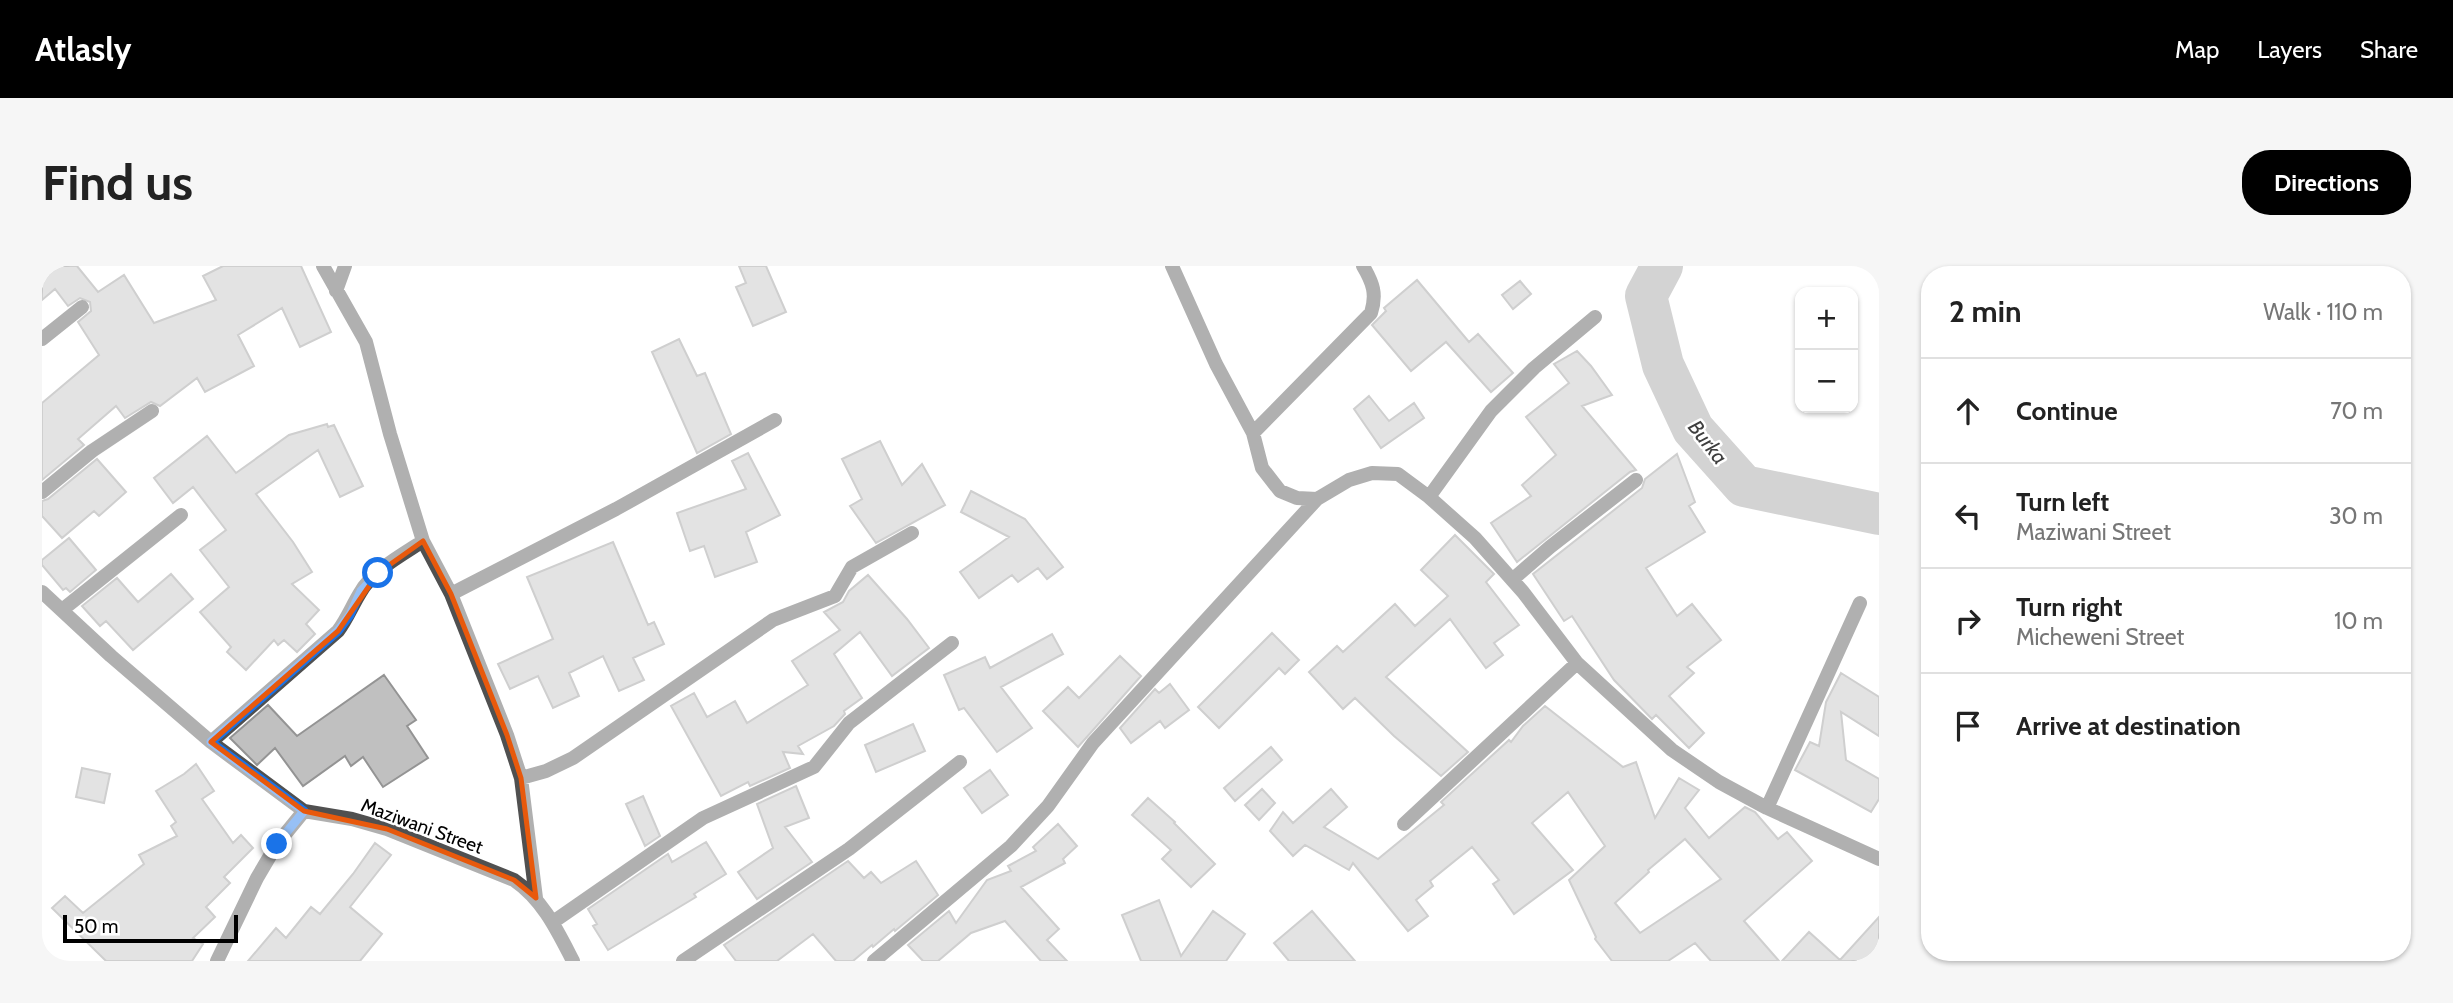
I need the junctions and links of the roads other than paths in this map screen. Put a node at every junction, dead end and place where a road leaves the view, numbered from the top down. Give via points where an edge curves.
1 (323, 266) edge
2 (345, 266) edge
3 (1172, 266) edge
4 (1363, 266) edge
5 (336, 291) junction
6 (82, 307) dead end
7 (1595, 317) dead end
8 (42, 339) edge
9 (152, 411) dead end
10 (775, 420) dead end
11 (1253, 433) junction
12 (1636, 480) dead end
13 (42, 492) edge
14 (1429, 497) junction
15 (1317, 499) junction
16 (181, 515) dead end
17 (912, 533) dead end
18 (423, 541) junction
19 (1513, 580) junction
20 (42, 592) edge
21 (452, 594) junction
22 (1860, 603) dead end
23 (62, 610) junction
24 (953, 643) dead end
25 (1577, 663) junction
26 (211, 742) junction
27 (960, 762) dead end
28 (521, 778) junction
29 (1767, 808) junction
30 (304, 811) junction
31 (1404, 824) dead end
32 (1879, 859) edge
33 (536, 898) junction
34 (553, 922) junction
35 (217, 961) edge
36 (573, 961) edge
37 (683, 961) edge
38 (874, 961) edge

1 - 5 street
2 - 5 street
3 - 11 street
4 - 11 street via 1375,290 1371,313
5 - 18 street via 366,342
6 - 8 street
7 - 14 street via 1491,411
9 - 13 street
10 - 21 street
11 - 15 street via 1262,468 1280,491
12 - 19 street
14 - 15 street via 1398,474 1372,473 1349,480
14 - 19 street
15 - 38 street via 1093,743 1048,806 1011,846
16 - 23 street
17 - 28 street via 852,567 835,596 773,620 573,758
18 - 21 street
18 - 26 street via 378,573 361,591 338,631
19 - 25 street
20 - 23 street, Maziwani Street
21 - 28 street
22 - 29 street
23 - 26 street, Maziwani Street
24 - 34 street via 849,723 814,767 703,818
25 - 29 street via 1672,750
25 - 31 street
26 - 30 street, Maziwani Street
27 - 37 street via 849,849
28 - 33 street
29 - 32 street
30 - 33 street, Maziwani Street via 387,829 514,880
30 - 35 street via 264,866
33 - 34 street, Maziwani Street
34 - 36 street, Maziwani Street

